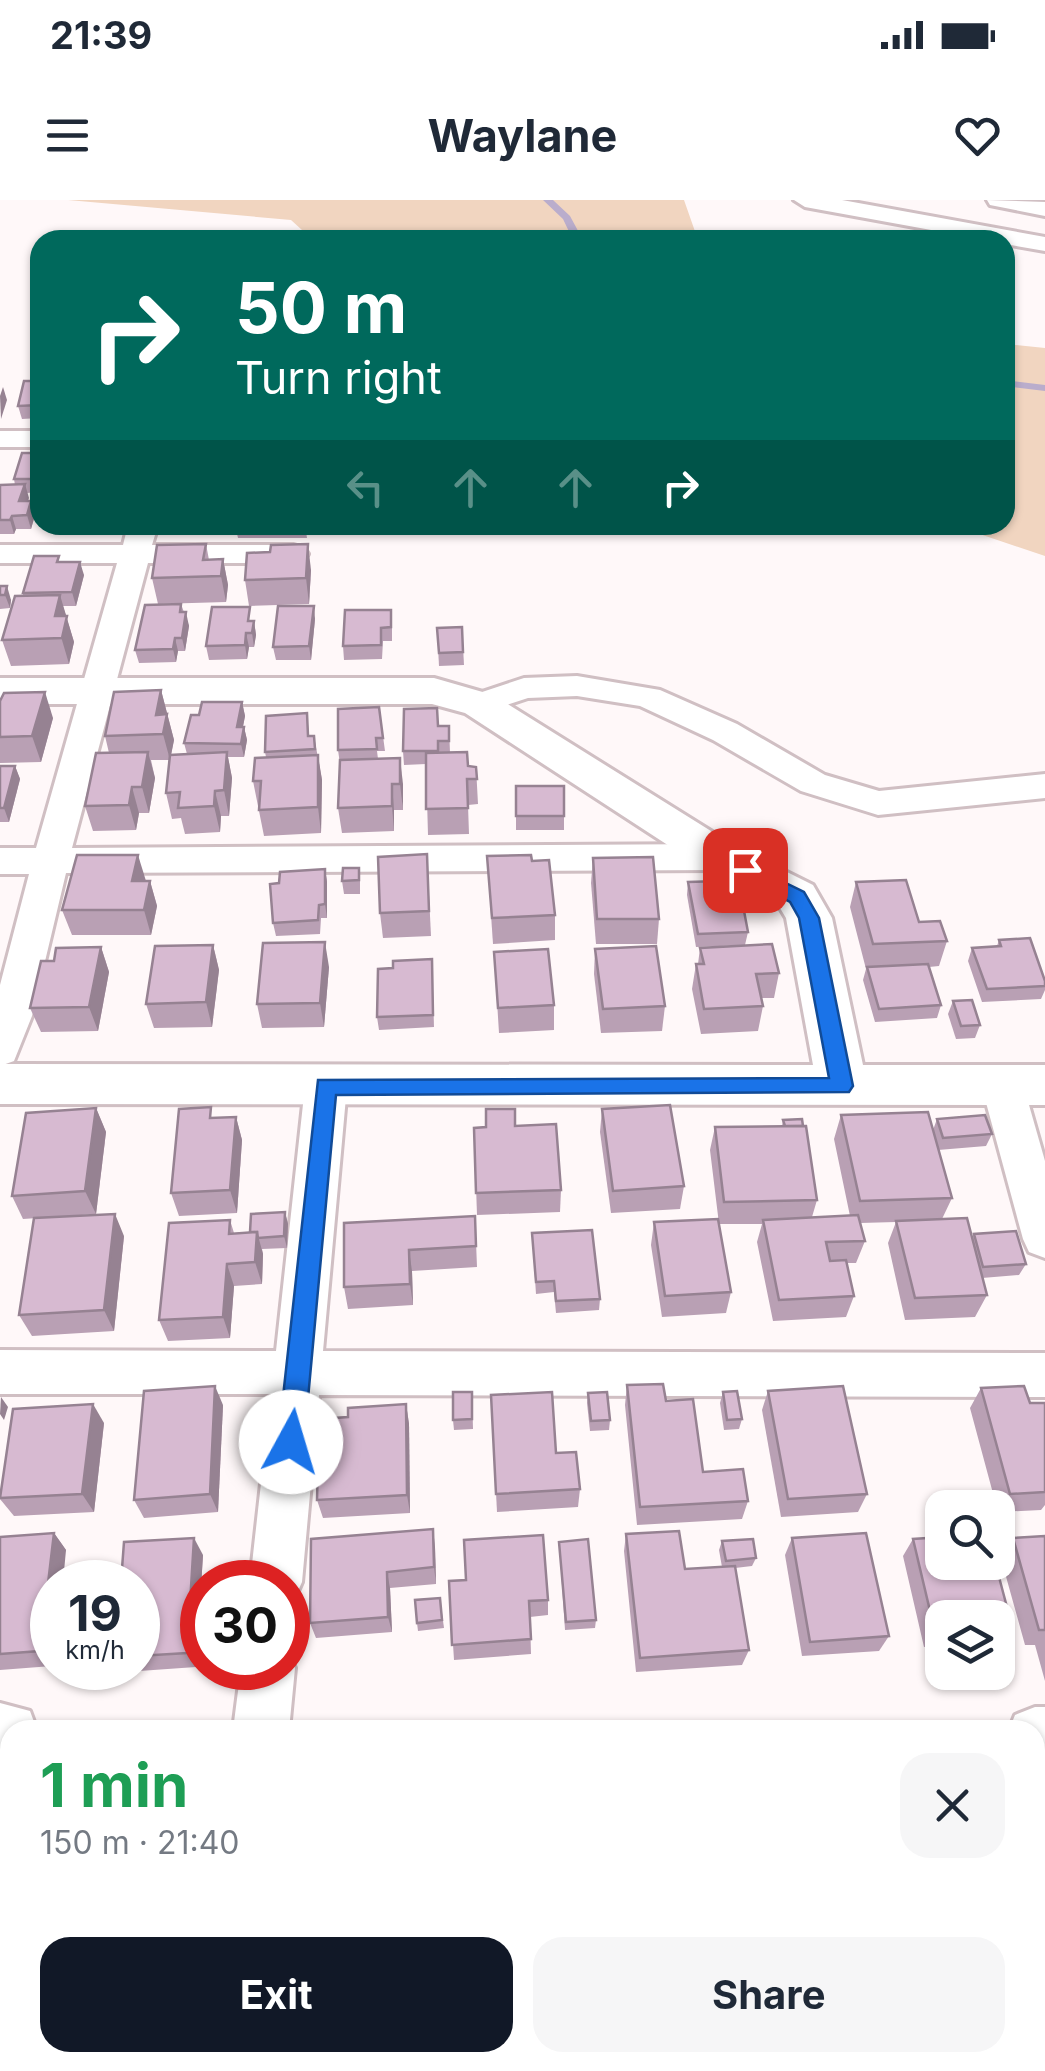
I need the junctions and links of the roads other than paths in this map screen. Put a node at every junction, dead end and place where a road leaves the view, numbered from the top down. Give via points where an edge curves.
1 (805, 200) edge
2 (998, 200) edge
3 (1045, 209) edge
4 (969, 230) edge
5 (1015, 238) edge
6 (1045, 244) edge
7 (0, 439) edge
8 (30, 439) edge
9 (138, 539) edge
10 (0, 554) edge
11 (293, 554) edge
12 (0, 691) edge
13 (96, 691) junction
14 (478, 704) junction
15 (1045, 786) edge
16 (718, 857) junction
17 (0, 862) edge
18 (50, 862) junction
19 (0, 1050) edge
20 (0, 1084) edge
21 (1024, 1084) edge
22 (326, 1086) junction
23 (842, 1086) junction
24 (1045, 1239) edge
25 (0, 1372) edge
26 (298, 1372) junction
27 (1045, 1374) edge
28 (278, 1560) edge
29 (266, 1690) edge
30 (263, 1720) edge

1 - 4 street
2 - 3 street
5 - 6 street
7 - 8 street
9 - 10 street
9 - 11 street
9 - 13 street
12 - 13 street
13 - 14 street via 434,691
13 - 18 street
14 - 15 street via 542,687 648,697 814,783 878,803
14 - 16 street
16 - 18 street
16 - 23 street via 797,897 809,918
17 - 18 street
18 - 19 street
20 - 22 street
21 - 23 street
21 - 24 street
22 - 23 street
22 - 26 street
25 - 26 street
26 - 27 street
26 - 28 street
29 - 30 street

